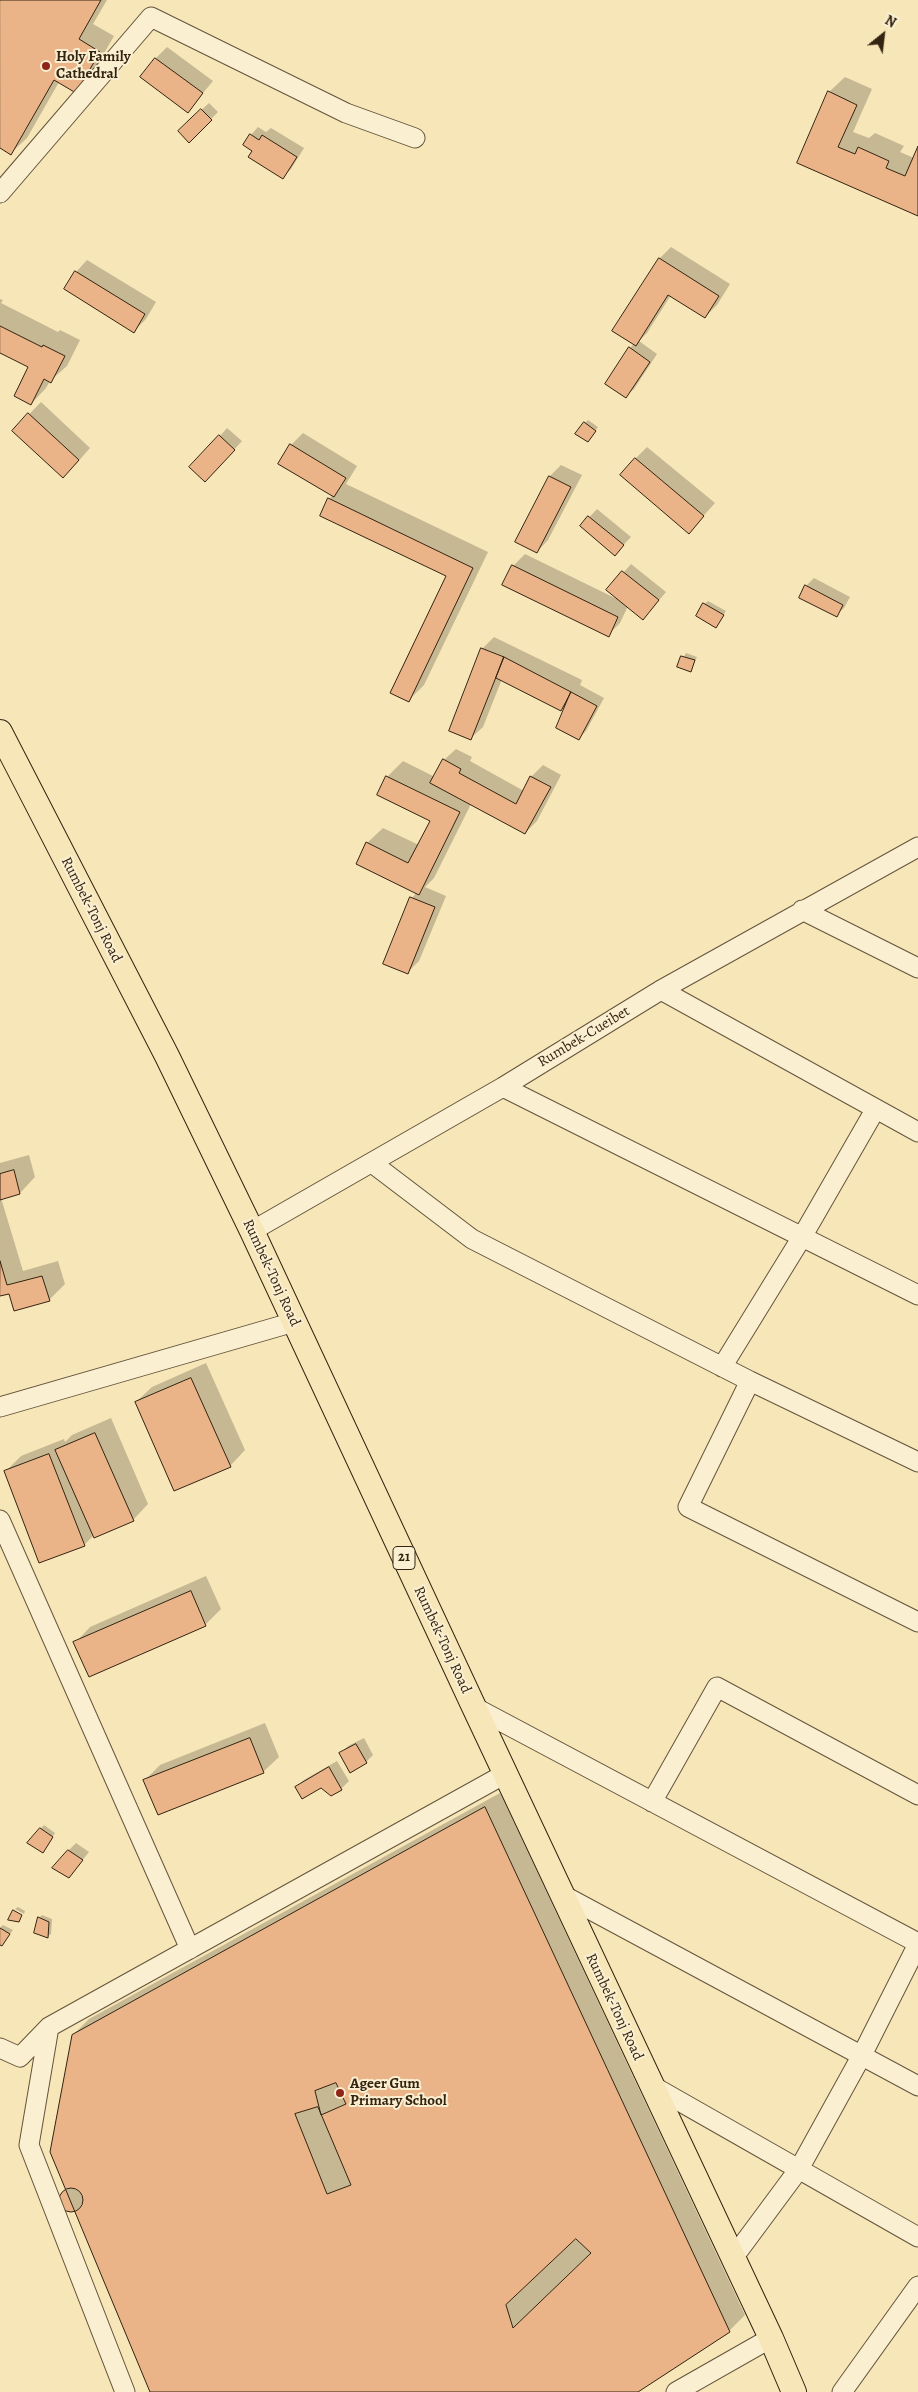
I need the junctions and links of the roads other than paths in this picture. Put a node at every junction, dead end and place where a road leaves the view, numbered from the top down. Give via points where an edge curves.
1 (415, 138) dead end
2 (0, 194) edge
3 (0, 732) edge
4 (918, 847) edge
5 (802, 910) junction
6 (918, 968) edge
7 (661, 990) junction
8 (503, 1087) junction
9 (874, 1110) junction
10 (918, 1132) edge
11 (372, 1163) junction
12 (252, 1231) junction
13 (802, 1237) junction
14 (918, 1295) edge
15 (294, 1322) junction
16 (722, 1367) junction
17 (750, 1381) junction
18 (0, 1407) edge
19 (918, 1462) edge
20 (0, 1520) edge
21 (918, 1622) edge
22 (474, 1707) junction
23 (505, 1774) junction
24 (918, 1795) edge
25 (652, 1802) junction
26 (561, 1894) junction
27 (918, 1944) edge
28 (190, 1949) junction
29 (49, 2027) junction
30 (0, 2048) edge
31 (862, 2055) junction
32 (651, 2085) junction
33 (918, 2086) edge
34 (799, 2169) junction
35 (918, 2237) edge
36 (733, 2258) junction
37 (918, 2286) edge
38 (771, 2338) junction
39 (125, 2392) edge
40 (676, 2392) edge
41 (794, 2392) edge
42 (842, 2392) edge

1 - 2 street via 346,113 151,17
3 - 12 main road, Rumbek-Tonj Road / 21 via 167,1056
4 - 5 street, Rumbek-Cueibet
5 - 6 street
5 - 7 street, Rumbek-Cueibet
7 - 8 street, Rumbek-Cueibet
7 - 9 street
8 - 11 street, Rumbek-Cueibet
8 - 13 street
9 - 10 street
9 - 13 street
11 - 12 street, Rumbek-Cueibet
11 - 16 street via 472,1239
12 - 15 main road, Rumbek-Tonj Road / 21
13 - 14 street
13 - 16 street
15 - 18 street
15 - 22 main road, Rumbek-Tonj Road / 21
16 - 17 street
17 - 19 street
17 - 21 street via 688,1507
20 - 28 street
22 - 23 main road, Rumbek-Tonj Road / 21
22 - 25 street
23 - 26 main road, Rumbek-Tonj Road / 21
23 - 28 street
24 - 25 street via 717,1687
25 - 27 street
26 - 31 street
26 - 32 main road, Rumbek-Tonj Road / 21
27 - 31 street
28 - 29 street
29 - 30 street via 20,2057
29 - 39 street via 29,2144
31 - 33 street
31 - 34 street
32 - 34 street
32 - 36 main road, Rumbek-Tonj Road / 21
34 - 35 street
34 - 36 street
36 - 38 main road, Rumbek-Tonj Road / 21
37 - 42 street
38 - 40 street
38 - 41 main road, Rumbek-Tonj Road / 21

